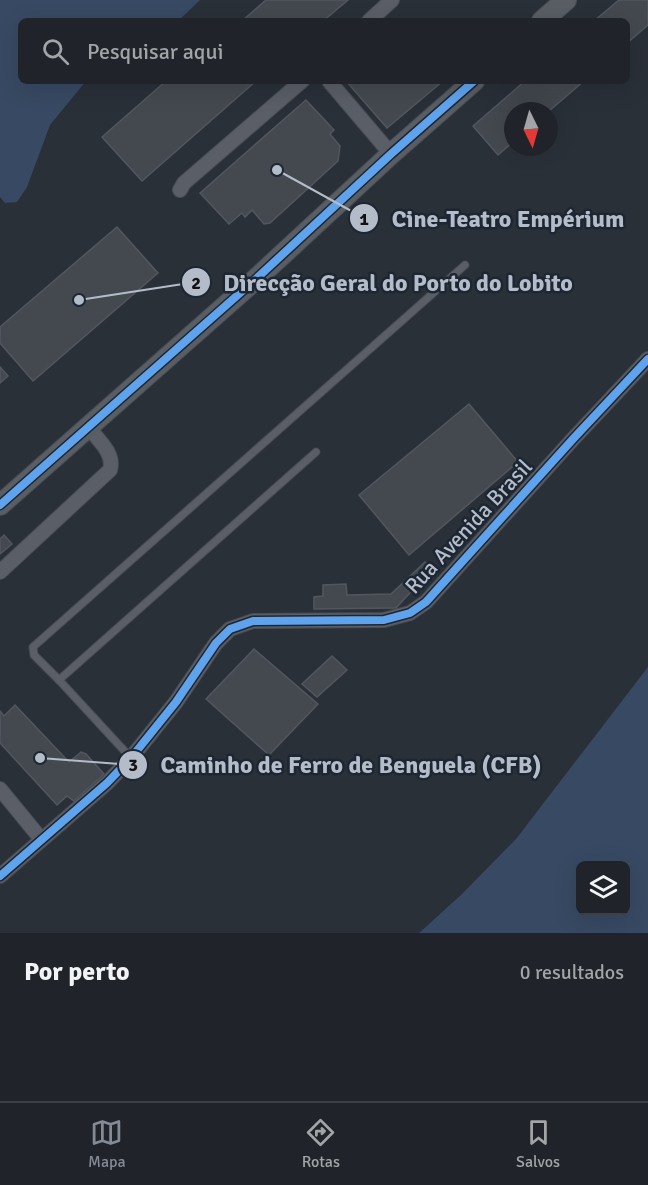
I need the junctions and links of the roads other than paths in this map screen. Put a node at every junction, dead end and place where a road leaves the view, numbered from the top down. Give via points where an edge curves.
1 (392, 0) edge
2 (566, 0) edge
3 (372, 18) edge
4 (545, 18) edge
5 (299, 84) edge
6 (332, 84) edge
7 (471, 84) edge
8 (391, 154) junction
9 (180, 190) dead end
10 (465, 265) dead end
11 (648, 359) edge
12 (88, 427) junction
13 (316, 452) dead end
14 (0, 505) edge
15 (0, 572) edge
16 (59, 680) junction
17 (131, 758) junction
18 (2, 794) edge
19 (41, 839) junction
20 (0, 876) edge

1 - 3 street
2 - 4 street
5 - 9 street
6 - 8 street
7 - 8 street
8 - 12 street
10 - 16 lane via 33,647 34,655
11 - 17 street, Rua Avenida Brasil via 426,602 410,613 384,620 253,621 230,629
12 - 14 street
12 - 15 street via 111,455 110,470
13 - 16 lane
16 - 17 lane
17 - 19 street, Rua Avenida Brasil
18 - 19 street
19 - 20 street, Rua Avenida Brasil

